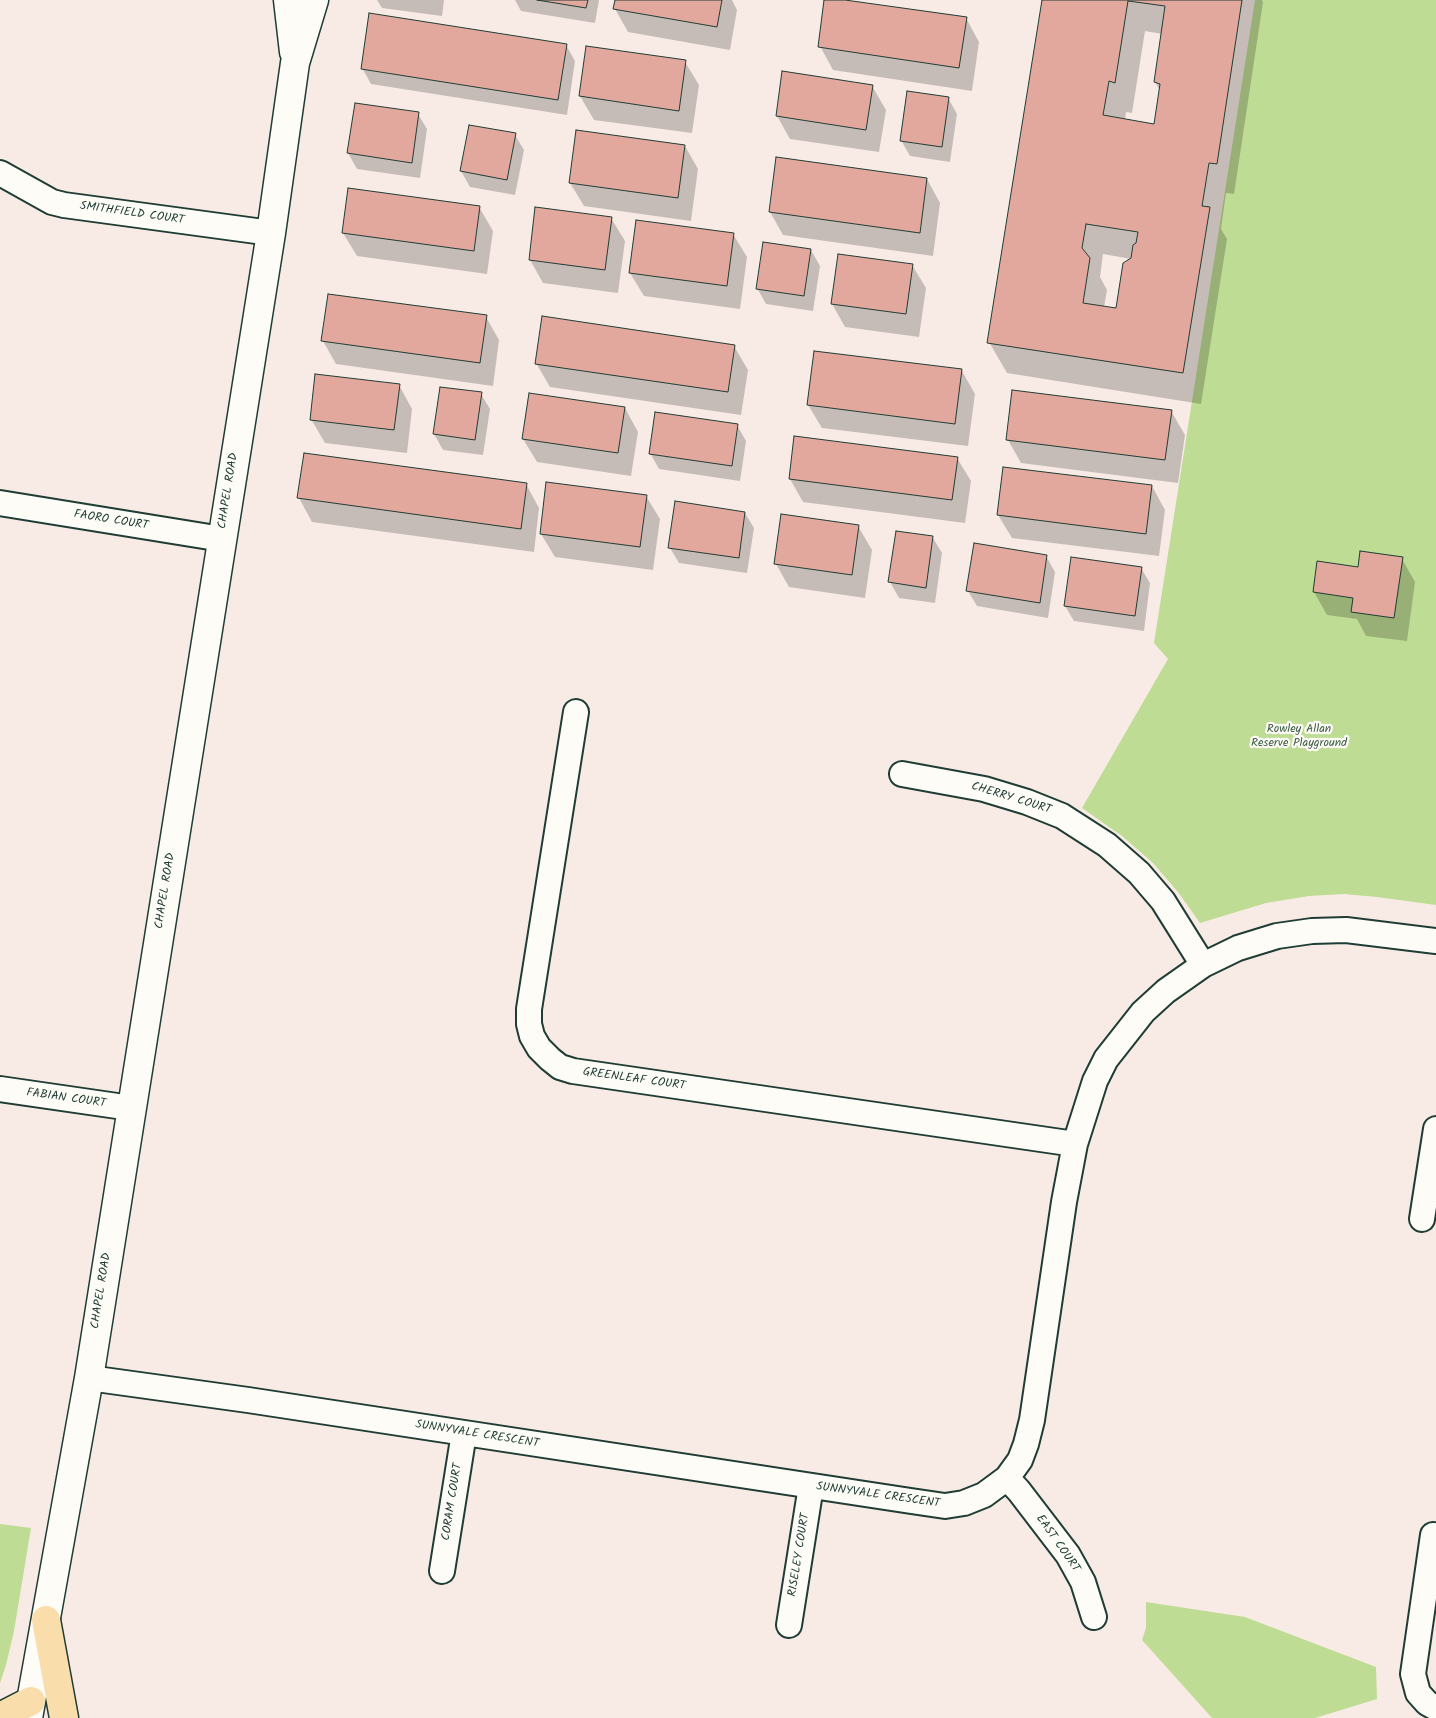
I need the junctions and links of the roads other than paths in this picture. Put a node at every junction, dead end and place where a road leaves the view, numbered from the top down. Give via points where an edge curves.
1 (288, 0) edge
2 (314, 0) edge
3 (295, 63) junction
4 (0, 173) edge
5 (270, 233) junction
6 (0, 503) edge
7 (222, 539) junction
8 (576, 712) dead end
9 (902, 774) dead end
10 (1436, 941) edge
11 (1203, 965) junction
12 (0, 1089) edge
13 (131, 1108) junction
14 (1436, 1129) edge
15 (1075, 1144) junction
16 (1422, 1219) dead end
17 (89, 1378) junction
18 (464, 1433) junction
19 (1007, 1478) junction
20 (811, 1486) junction
21 (1434, 1535) dead end
22 (442, 1571) dead end
23 (1094, 1617) dead end
24 (46, 1620) junction
25 (789, 1625) dead end
26 (1436, 1708) edge
27 (30, 1710) edge
28 (0, 1717) edge
29 (64, 1718) edge

1 - 3 main road, CHAPEL ROAD
2 - 3 main road, CHAPEL ROAD
3 - 5 main road, CHAPEL ROAD
4 - 5 street, SMITHFIELD COURT via 39,196 64,205
5 - 7 main road, CHAPEL ROAD
6 - 7 street, FAORO COURT
7 - 13 main road, CHAPEL ROAD
8 - 15 street, GREENLEAF COURT via 529,1009 532,1036 550,1059 572,1071
9 - 11 street, CHERRY COURT via 984,789 1062,816 1107,845 1139,873 1163,900
10 - 11 street, SUNNYVALE CRESCENT via 1346,930 1312,931 1277,936 1238,948
11 - 15 street, SUNNYVALE CRESCENT via 1143,1012 1106,1059 1095,1081
12 - 13 street, FABIAN COURT
13 - 17 main road, CHAPEL ROAD
14 - 16 street
15 - 19 street, SUNNYVALE CRESCENT via 1032,1420 1020,1460
17 - 18 street, SUNNYVALE CRESCENT
17 - 24 main road, CHAPEL ROAD
18 - 20 street, SUNNYVALE CRESCENT
18 - 22 street, CORAM COURT
19 - 20 street, SUNNYVALE CRESCENT via 984,1495 945,1506
19 - 23 street, EAST COURT via 1068,1555 1083,1582
20 - 25 street, RISELEY COURT
21 - 26 street via 1413,1674 1418,1692
24 - 27 main road, CHAPEL ROAD
24 - 29 highway
27 - 28 highway

